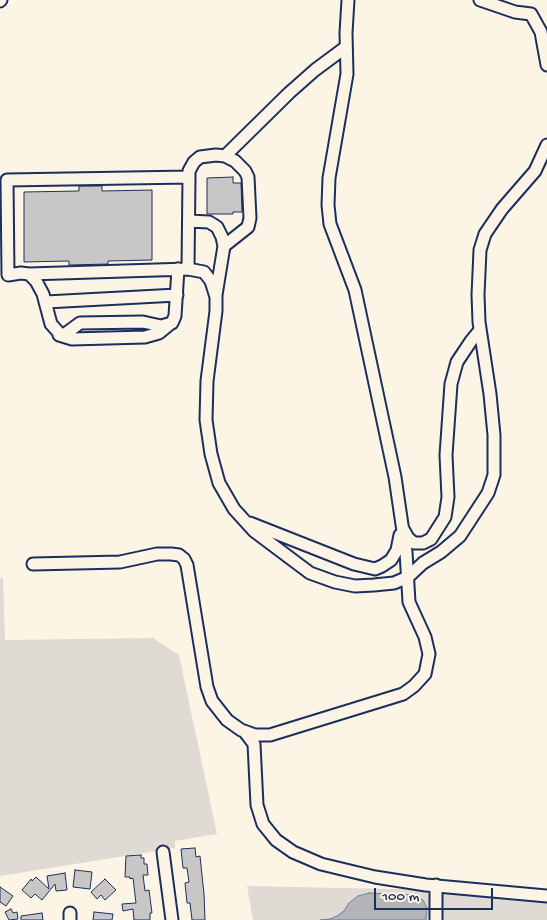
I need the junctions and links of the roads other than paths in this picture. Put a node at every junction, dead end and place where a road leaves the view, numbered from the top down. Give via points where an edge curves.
1 (348, 0) edge
2 (480, 0) edge
3 (346, 47) junction
4 (547, 65) edge
5 (547, 145) edge
6 (225, 156) junction
7 (189, 177) junction
8 (4, 180) edge
9 (189, 221) junction
10 (224, 246) junction
11 (183, 269) junction
12 (29, 274) junction
13 (177, 295) junction
14 (216, 297) junction
15 (46, 302) junction
16 (172, 323) junction
17 (55, 330) junction
18 (480, 330) junction
19 (242, 517) junction
20 (401, 526) junction
21 (34, 564) dead end
22 (408, 577) junction
23 (244, 731) junction
24 (270, 735) junction
25 (255, 753) junction
26 (163, 852) dead end
27 (436, 886) junction
28 (547, 896) edge
29 (172, 920) edge
30 (436, 920) edge

1 - 3 street
2 - 4 street via 531,14 541,32
3 - 6 street via 302,82
3 - 20 street via 348,74 332,159 328,205 330,224 355,290 395,477
5 - 18 street via 535,171 502,208 485,234 480,250
6 - 7 street via 200,157 191,166
6 - 10 street via 235,161 248,177 250,218 248,227
7 - 8 street
7 - 9 street
8 - 12 street via 8,275
9 - 10 street via 209,222 217,227
9 - 11 street
10 - 14 street
11 - 12 street
11 - 13 street
11 - 14 street via 204,272
12 - 15 street
13 - 15 street
13 - 16 street via 176,316
14 - 19 street via 207,381 206,420 210,454 219,483
15 - 17 street
16 - 17 street via 161,326 143,322 89,322 80,323 65,334
16 - 17 street via 159,333 145,337 72,339
18 - 20 street via 457,362 451,384 445,517 431,539 423,543 408,538
18 - 22 street via 494,435 494,476 488,493 460,536
19 - 20 street via 262,528 375,569 391,560
19 - 22 street via 287,557 310,572 335,582 374,586
20 - 22 street
21 - 23 street via 112,562 157,554 179,555 187,565 212,701 227,720
22 - 24 street via 409,602 429,654 425,674 403,694
23 - 24 street
23 - 25 street via 254,744
24 - 25 street via 256,746
25 - 27 street via 256,805 263,824 276,840 293,852 321,864 375,878
26 - 29 street
27 - 28 street
27 - 30 street

